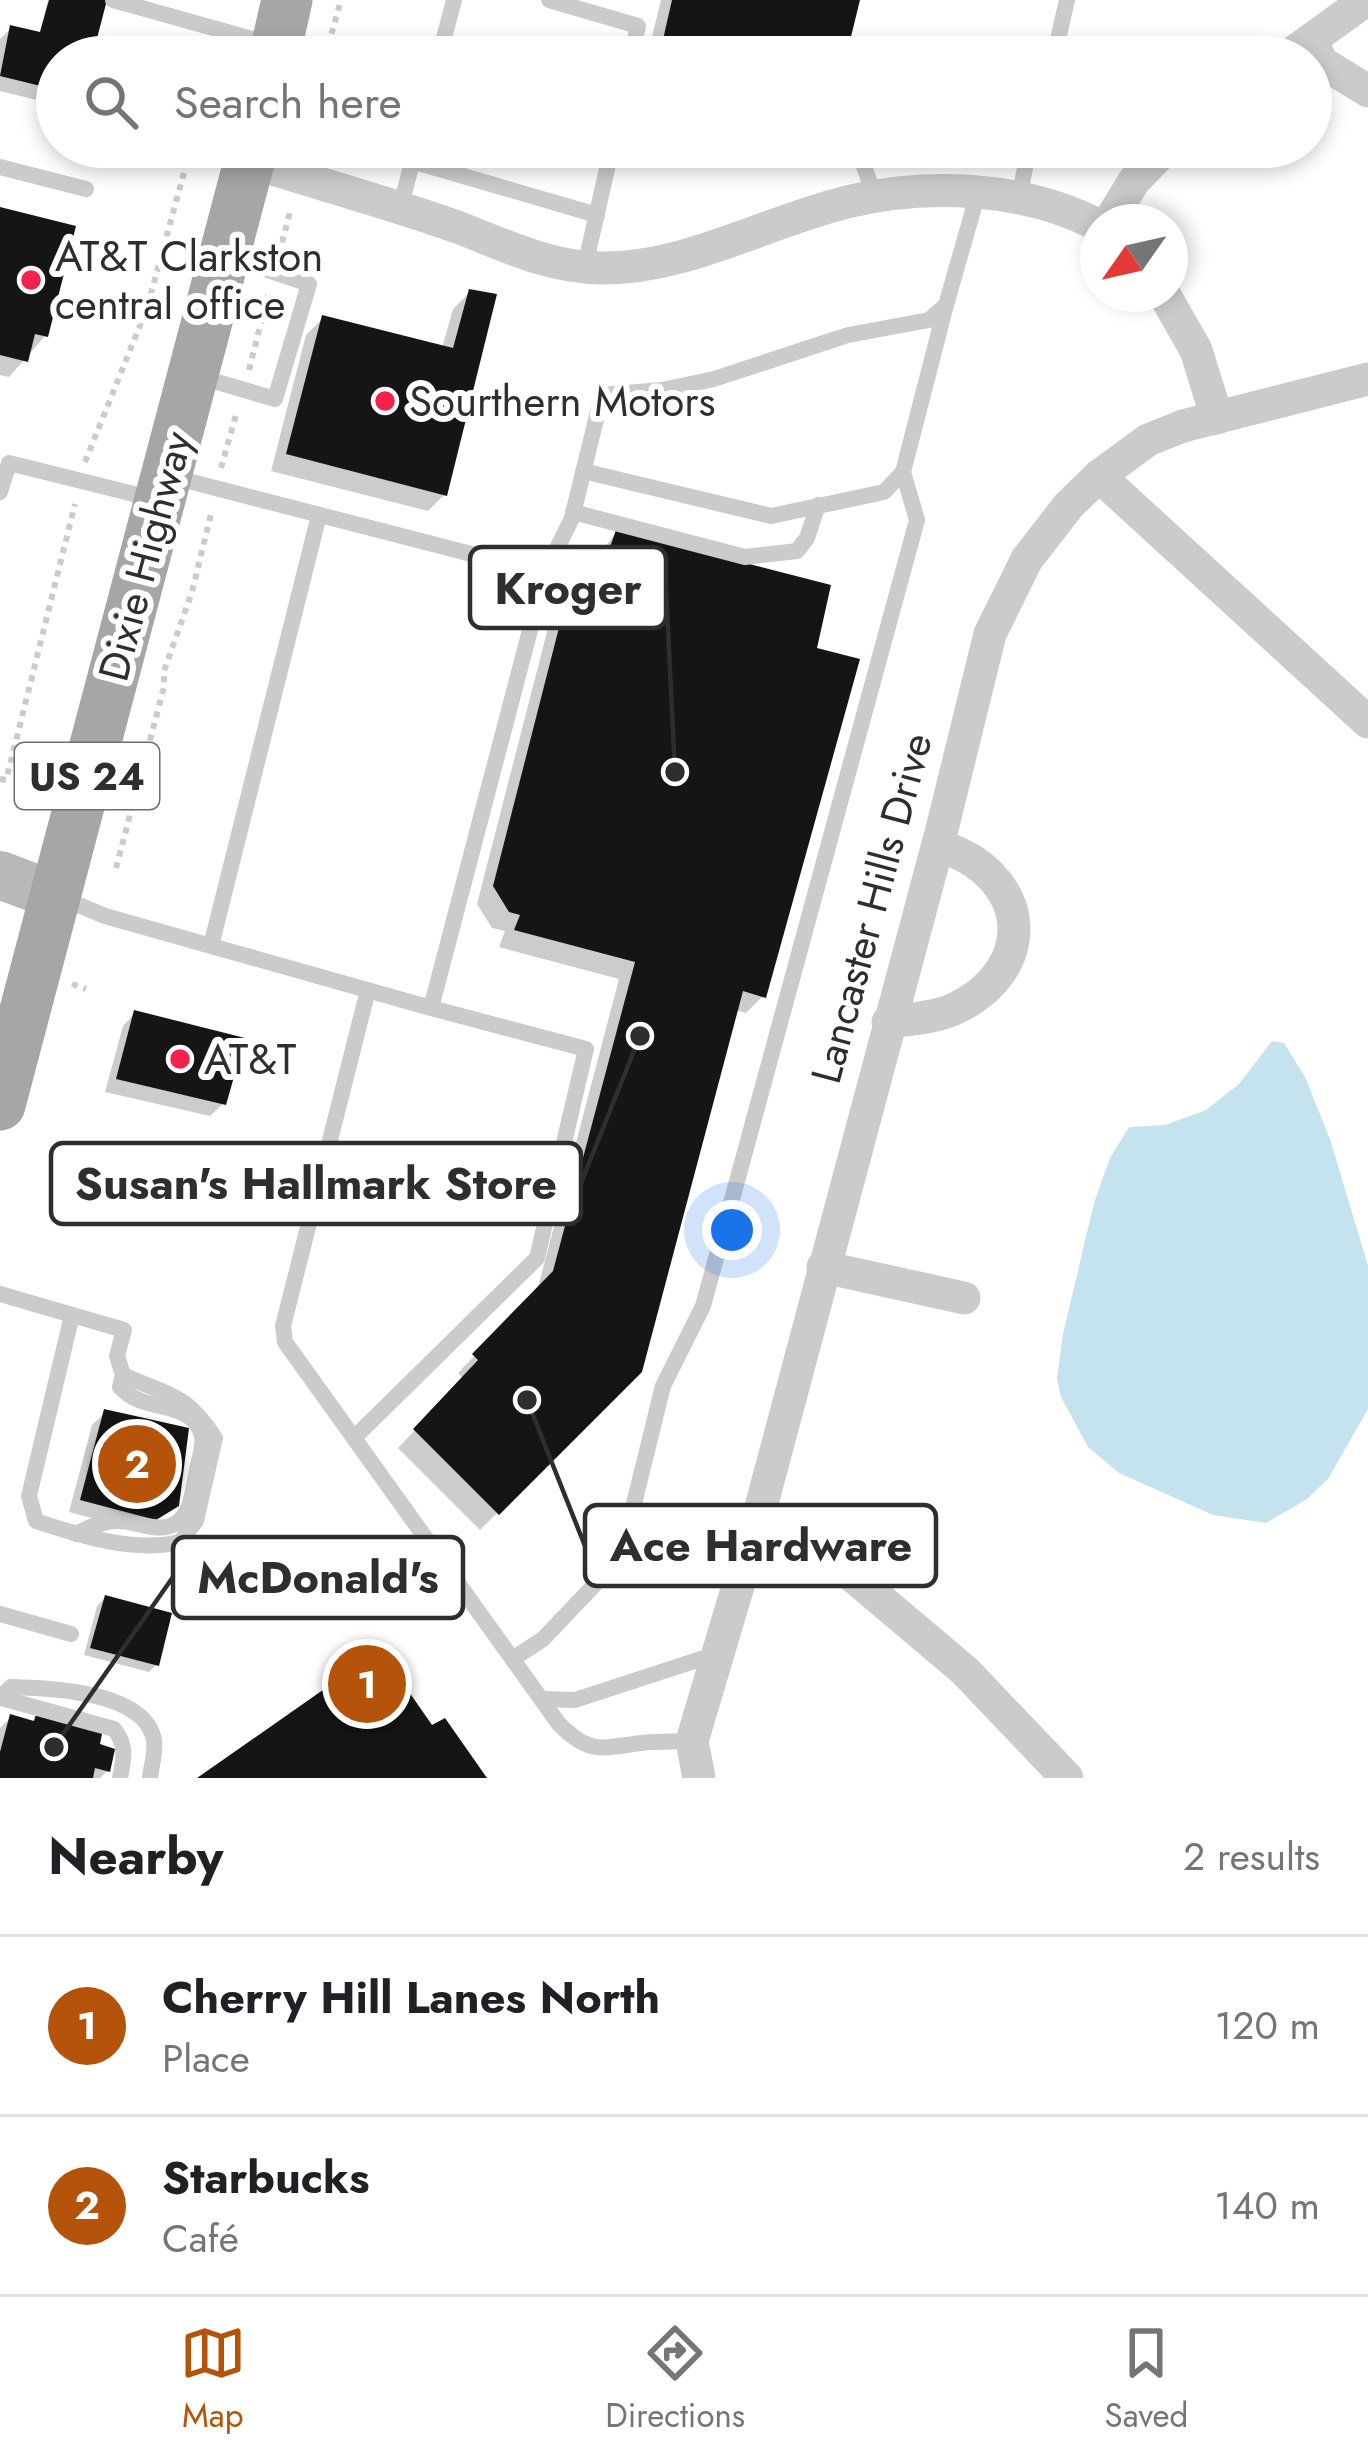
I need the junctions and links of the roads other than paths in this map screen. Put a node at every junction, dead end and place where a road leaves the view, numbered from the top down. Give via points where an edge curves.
1 (113, 0) edge
2 (454, 0) edge
3 (549, 0) edge
4 (1067, 0) edge
5 (1366, 0) edge
6 (176, 8) edge
7 (279, 34) edge
8 (445, 36) edge
9 (636, 36) edge
10 (1059, 36) edge
11 (1316, 36) edge
12 (1332, 68) edge
13 (1368, 91) edge
14 (0, 166) edge
15 (247, 168) edge
16 (281, 168) edge
17 (410, 168) edge
18 (456, 168) edge
19 (607, 168) edge
20 (865, 168) edge
21 (1025, 168) edge
22 (1146, 168) edge
23 (86, 189) dead end
24 (978, 193) junction
25 (875, 197) junction
26 (1019, 200) junction
27 (1120, 204) edge
28 (400, 209) junction
29 (596, 215) junction
30 (1080, 219) edge
31 (225, 255) junction
32 (585, 266) junction
33 (946, 305) junction
34 (1174, 312) edge
35 (193, 375) junction
36 (1368, 379) edge
37 (1217, 418) junction
38 (5, 462) edge
39 (583, 471) junction
40 (903, 472) junction
41 (1099, 476) junction
42 (163, 488) junction
43 (0, 492) edge
44 (818, 505) junction
45 (573, 512) junction
46 (319, 515) junction
47 (545, 573) junction
48 (1368, 722) edge
49 (938, 844) junction
50 (0, 875) edge
51 (56, 896) junction
52 (211, 946) junction
53 (368, 991) junction
54 (431, 1008) junction
55 (889, 1022) junction
56 (0, 1105) edge
57 (823, 1267) junction
58 (0, 1294) edge
59 (964, 1298) dead end
60 (73, 1315) junction
61 (354, 1438) junction
62 (757, 1522) junction
63 (0, 1614) edge
64 (71, 1634) dead end
65 (718, 1654) junction
66 (514, 1658) junction
67 (1, 1698) edge
68 (544, 1700) junction
69 (692, 1741) junction
70 (120, 1778) edge
71 (150, 1778) edge
72 (699, 1778) edge
73 (1067, 1778) edge

1 - 6 lane
2 - 8 lane
3 - 9 lane via 638,26
4 - 10 lane
5 - 11 street
6 - 7 lane
12 - 13 street
14 - 23 lane
15 - 31 main road, Dixie Highway / US 24
16 - 28 street
17 - 28 lane
18 - 29 lane
19 - 29 lane
20 - 25 lane
21 - 26 lane
22 - 27 street
24 - 25 street
24 - 26 street
24 - 33 lane
25 - 32 street via 659,261
26 - 30 street
28 - 32 street via 557,264
29 - 32 lane
31 - 35 main road, Dixie Highway / US 24
31 - 35 lane via 309,284 275,399
33 - 39 lane via 929,320 848,335 714,379 602,395
33 - 40 lane
34 - 37 street
35 - 42 main road, Dixie Highway / US 24
36 - 37 street, Lancaster Hills Drive
37 - 41 street, Lancaster Hills Drive via 1148,440
38 - 42 lane
38 - 43 lane
39 - 44 lane via 771,515
39 - 45 lane
40 - 44 lane via 884,492
40 - 66 lane via 917,520 703,1306 663,1386 626,1535 602,1576
41 - 48 street
41 - 49 street, Lancaster Hills Drive via 1027,559 990,634
42 - 46 lane via 217,490
42 - 51 main road, Dixie Highway / US 24
44 - 45 lane via 797,550 758,556
45 - 47 lane
46 - 47 lane
46 - 52 lane
47 - 54 lane
49 - 55 street, Lancaster Hills Drive
49 - 55 street via 997,883 1015,945 996,981 973,1000
50 - 51 main road
51 - 52 lane
51 - 56 main road, Dixie Highway / US 24
52 - 53 lane
53 - 54 lane
53 - 61 lane via 284,1326 285,1342
54 - 61 lane via 586,1049 537,1258
55 - 57 street, Lancaster Hills Drive
57 - 59 street
57 - 62 street, Lancaster Hills Drive
58 - 60 lane
60 - 60 lane via 124,1330 117,1356 123,1375 177,1394 215,1438 196,1521 180,1542 156,1548 36,1521 29,1496
61 - 66 lane
62 - 65 street, Lancaster Hills Drive
62 - 73 street via 823,1551 965,1671
63 - 64 lane
65 - 68 lane via 575,1700
65 - 69 street, Lancaster Hills Drive
66 - 68 lane
67 - 70 lane via 114,1729 124,1752
67 - 71 lane via 23,1687 119,1702 139,1714 154,1741
68 - 69 lane via 578,1744 606,1750
69 - 72 street, Lancaster Hills Drive

